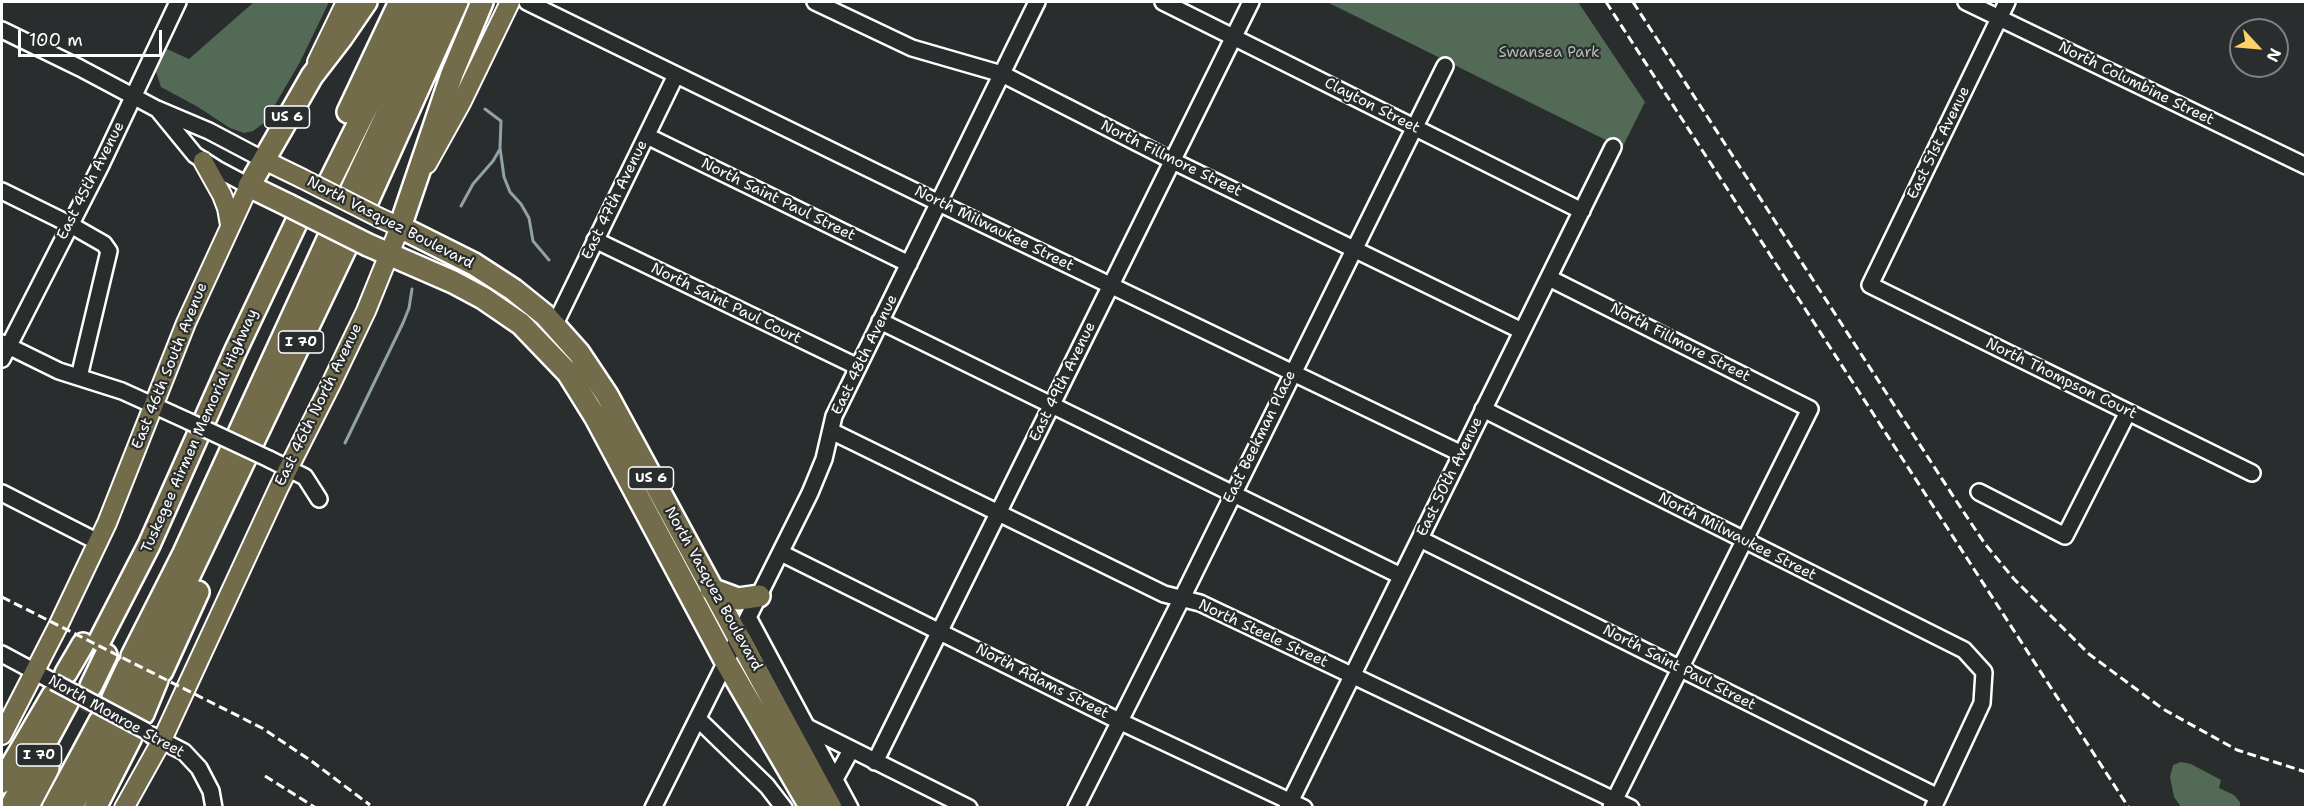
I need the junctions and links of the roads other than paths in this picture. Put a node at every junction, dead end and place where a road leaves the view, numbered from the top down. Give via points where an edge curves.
1 (178, 2) edge
2 (346, 2) edge
3 (366, 2) edge
4 (400, 2) edge
5 (419, 2) edge
6 (439, 2) edge
7 (457, 2) edge
8 (482, 2) edge
9 (510, 2) edge
10 (527, 2) edge
11 (815, 2) edge
12 (1037, 2) edge
13 (1162, 2) edge
14 (1251, 2) edge
15 (1966, 2) edge
16 (2007, 2) edge
17 (2000, 18) junction
18 (2, 30) edge
19 (1233, 37) junction
20 (1445, 66) dead end
21 (1002, 74) junction
22 (676, 75) junction
23 (312, 76) junction
24 (133, 96) junction
25 (158, 109) junction
26 (1414, 127) junction
27 (647, 136) junction
28 (1613, 147) dead end
29 (264, 160) junction
30 (203, 161) junction
31 (1173, 161) junction
32 (2306, 166) edge
33 (316, 178) junction
34 (249, 186) junction
35 (415, 187) junction
36 (2, 191) edge
37 (939, 203) junction
38 (1581, 211) junction
39 (298, 218) junction
40 (69, 224) junction
41 (230, 225) junction
42 (400, 227) junction
43 (595, 240) junction
44 (1354, 249) junction
45 (389, 255) junction
46 (909, 264) junction
47 (1549, 278) junction
48 (1111, 285) junction
49 (1870, 285) joint
50 (880, 321) junction
51 (555, 324) junction
52 (1522, 331) junction
53 (4, 349) edge
54 (858, 368) junction
55 (1292, 373) junction
56 (79, 377) junction
57 (154, 405) junction
58 (1051, 405) junction
59 (1484, 410) junction
60 (2128, 412) junction
61 (831, 431) junction
62 (1462, 454) junction
63 (288, 467) junction
64 (2252, 473) dead end
65 (1233, 492) junction
66 (1979, 492) dead end
67 (2, 493) edge
68 (319, 499) dead end
69 (998, 512) junction
70 (1420, 539) junction
71 (1744, 541) junction
72 (98, 542) junction
73 (781, 553) junction
74 (1401, 576) junction
75 (711, 589) junction
76 (759, 596) junction
77 (1182, 598) junction
78 (748, 619) junction
79 (939, 631) junction
80 (739, 638) junction
81 (97, 645) junction
82 (2, 654) edge
83 (726, 662) junction
84 (145, 668) junction
85 (1680, 669) junction
86 (34, 672) junction
87 (1352, 675) junction
88 (70, 690) junction
89 (125, 719) junction
90 (698, 719) junction
91 (1119, 721) junction
92 (809, 728) junction
93 (2, 735) edge
94 (162, 740) junction
95 (851, 750) junction
96 (875, 762) junction
97 (2, 782) edge
98 (828, 785) junction
99 (213, 802) edge
100 (1935, 802) edge
101 (1613, 804) edge
102 (1294, 805) edge
103 (10, 807) edge
104 (27, 807) edge
105 (53, 807) edge
106 (71, 807) edge
107 (95, 807) edge
108 (124, 807) edge
109 (653, 807) edge
110 (784, 807) edge
111 (811, 807) edge
112 (831, 807) edge
113 (850, 807) edge
114 (969, 807) edge
115 (1076, 807) edge
116 (1631, 807) edge

1 - 24 street, East 45th Avenue
2 - 23 main road, East 46th South Avenue
3 - 23 highway, US 6
4 - 33 highway
5 - 33 highway
6 - 7 highway via 359,196
8 - 35 highway
9 - 35 main road, East 46th North Avenue
10 - 22 street, North Milwaukee Street
11 - 21 street, North Fillmore Street via 912,48
12 - 21 street, East 48th Avenue
13 - 19 street, Clayton Street
14 - 19 street, East 49th Avenue
15 - 17 street, North Columbine Street
16 - 17 street, East 51st Avenue
17 - 32 street, North Columbine Street
17 - 49 street, East 51st Avenue
18 - 24 street
19 - 26 street, Clayton Street
19 - 31 street, East 49th Avenue
20 - 26 street, East Beekman Place
21 - 31 street, North Fillmore Street
21 - 37 street, East 48th Avenue
22 - 27 street, East 47th Avenue
22 - 37 street, North Milwaukee Street
23 - 29 highway, East 46th South Avenue / US 6
24 - 25 street
24 - 40 street, East 45th Avenue
25 - 29 street
25 - 30 street
26 - 38 street, Clayton Street
26 - 44 street, East Beekman Place
27 - 43 street, East 47th Avenue
27 - 46 street, North Saint Paul Street
28 - 38 street, East 50th Avenue
29 - 33 main road, North Vasquez Boulevard
29 - 34 highway, East 46th South Avenue / US 6
30 - 34 street
30 - 41 main road via 228,208
31 - 44 street, North Fillmore Street
31 - 48 street, East 49th Avenue
33 - 42 main road, North Vasquez Boulevard, bridge
34 - 39 highway, North Vasquez Boulevard / US 6
34 - 41 main road, East 46th South Avenue
35 - 42 highway, East 46th North Avenue
36 - 40 street
37 - 46 street, East 48th Avenue
37 - 48 street, North Milwaukee Street
38 - 47 street, East 50th Avenue
39 - 45 highway, North Vasquez Boulevard / US 6, bridge
39 - 81 highway, Tuskegee Airmen Memorial Highway / I 70 via 149,545
39 - 81 highway via 207,445
40 - 53 street, East 45th Avenue
40 - 56 street via 104,244 109,251
41 - 57 main road, East 46th South Avenue
42 - 45 main road, East 46th North Avenue
42 - 51 highway, North Vasquez Boulevard / US 6 via 495,277
43 - 51 street, East 47th Avenue
43 - 54 street, North Saint Paul Court
44 - 52 street, North Fillmore Street
44 - 55 street, East Beekman Place
45 - 63 main road, East 46th North Avenue via 344,359
45 - 83 highway, North Vasquez Boulevard / US 6 via 483,298 521,324 557,360 596,418
46 - 50 street, East 48th Avenue
47 - 52 street, East 50th Avenue
47 - 71 street, North Fillmore Street via 1810,409
48 - 55 street, North Milwaukee Street
48 - 58 street, East 49th Avenue
49 - 60 street, North Thompson Court
50 - 54 street, East 48th Avenue
50 - 58 street
51 - 75 highway, North Vasquez Boulevard / US 6 via 598,379
52 - 59 street, East 50th Avenue
53 - 56 street
54 - 61 street, East 48th Avenue via 835,413
55 - 62 street, North Milwaukee Street
55 - 65 street, East Beekman Place
56 - 57 street
57 - 63 street, bridge
57 - 72 main road, East 46th South Avenue
58 - 65 street
58 - 69 street, East 49th Avenue
59 - 62 street, East 50th Avenue
59 - 71 street, North Milwaukee Street
60 - 64 street, North Thompson Court
60 - 66 street via 2065,536
61 - 69 street, North Steele Street
61 - 73 street, East 48th Avenue via 822,467
62 - 70 street, East 50th Avenue
63 - 68 street via 305,477
63 - 94 main road, East 46th North Avenue
65 - 74 street
65 - 77 street, East Beekman Place
67 - 72 street
69 - 77 street, North Steele Street via 1164,594
69 - 79 street, East 49th Avenue
70 - 74 street, East 50th Avenue
70 - 85 street, North Saint Paul Street
71 - 85 street
71 - 100 street, North Milwaukee Street via 1964,650 1984,672 1982,703
72 - 86 main road, East 46th South Avenue
73 - 76 street, East 48th Avenue
73 - 79 street, North Adams Street
74 - 87 street, East 50th Avenue
75 - 76 highway via 738,599
75 - 80 highway, North Vasquez Boulevard / US 6
76 - 78 street, East 48th Avenue
77 - 87 street, North Steele Street
77 - 91 street, East Beekman Place
78 - 80 street, East 48th Avenue
78 - 92 street
79 - 91 street, North Adams Street
79 - 96 street, East 49th Avenue
80 - 83 street, East 48th Avenue
80 - 98 highway, North Vasquez Boulevard / US 6
81 - 88 highway, Tuskegee Airmen Memorial Highway / I 70
82 - 86 street, North Monroe Street
83 - 90 street, East 48th Avenue
83 - 111 highway, North Vasquez Boulevard / US 6
84 - 84 highway, I 70 via 213,557 223,507 338,241 184,553
84 - 89 highway
84 - 89 highway
85 - 100 street, North Saint Paul Street
85 - 101 street
86 - 88 street, North Monroe Street
86 - 93 main road, East 46th South Avenue
87 - 101 street, North Steele Street
87 - 102 street, East 50th Avenue
88 - 89 street, North Monroe Street, bridge
88 - 97 highway
88 - 103 highway, Tuskegee Airmen Memorial Highway / I 70
88 - 104 highway
89 - 94 street, North Monroe Street
89 - 105 highway
89 - 106 highway
89 - 107 highway
90 - 109 street, East 48th Avenue
90 - 110 street
91 - 102 street, North Adams Street
91 - 115 street, East Beekman Place
92 - 95 street
92 - 98 street
94 - 99 street, North Monroe Street via 195,763 206,777
94 - 108 main road, East 46th North Avenue
95 - 96 street
95 - 98 street
96 - 114 street
98 - 112 highway, North Vasquez Boulevard / US 6
98 - 113 street
101 - 116 street, North Steele Street

